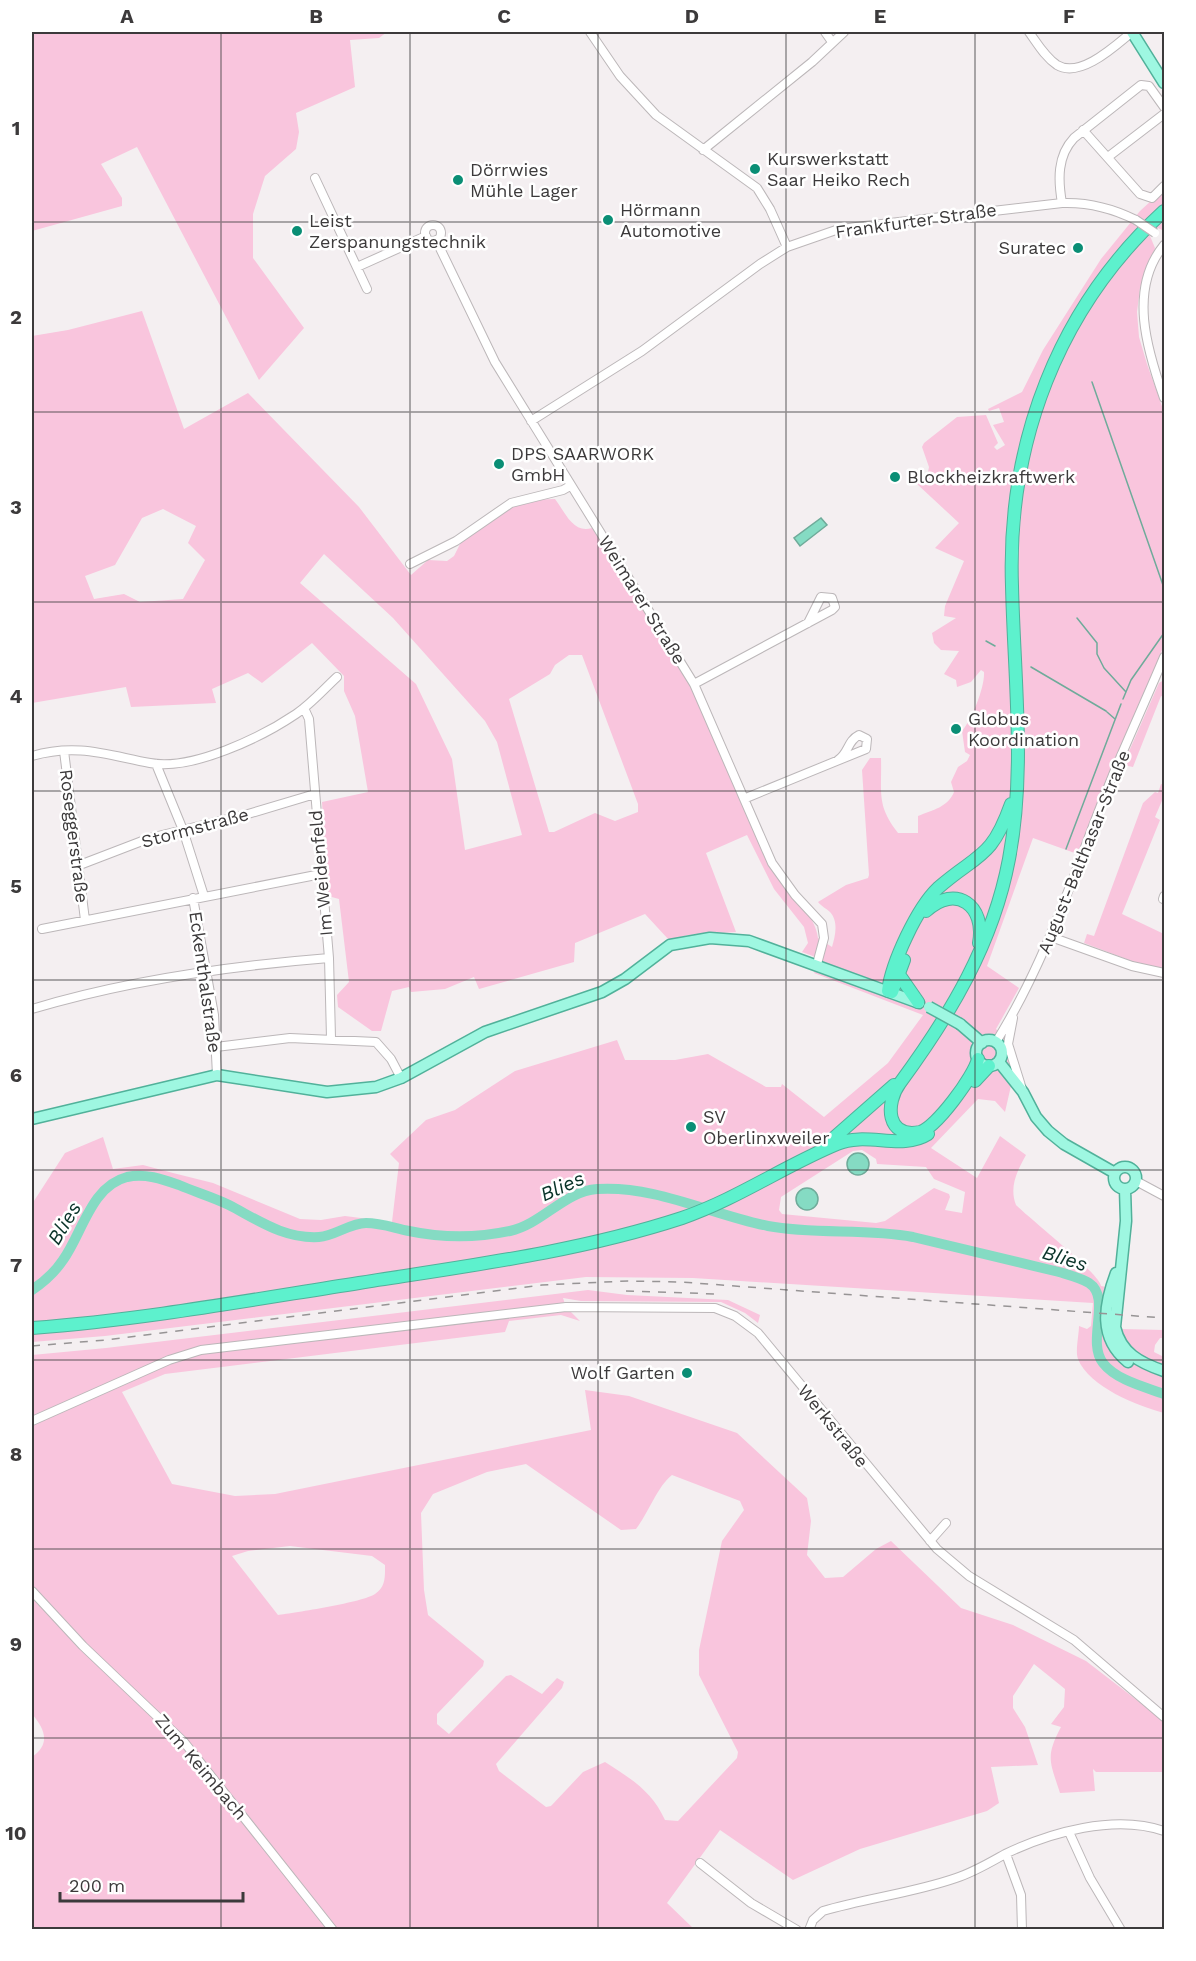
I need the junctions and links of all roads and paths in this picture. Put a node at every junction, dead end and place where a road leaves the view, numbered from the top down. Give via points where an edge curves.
1 (590, 32) edge
2 (825, 32) edge
3 (844, 32) edge
4 (1029, 32) edge
5 (1132, 32) edge
6 (832, 42) junction
7 (1164, 83) edge
8 (1164, 106) edge
9 (1164, 114) edge
10 (1083, 130) junction
11 (703, 150) junction
12 (1108, 158) junction
13 (315, 178) dead end
14 (1164, 186) edge
15 (1062, 203) junction
16 (1164, 211) edge
17 (426, 236) junction
18 (436, 240) junction
19 (1164, 244) edge
20 (787, 247) junction
21 (357, 267) junction
22 (368, 289) dead end
23 (1164, 398) edge
24 (531, 421) junction
25 (570, 486) junction
26 (410, 564) dead end
27 (808, 623) dead end
28 (1164, 657) edge
29 (1162, 672) edge
30 (337, 677) dead end
31 (694, 684) junction
32 (304, 708) junction
33 (64, 751) junction
34 (32, 756) edge
35 (838, 760) dead end
36 (156, 764) junction
37 (1018, 767) junction
38 (315, 794) junction
39 (746, 798) junction
40 (183, 830) junction
41 (77, 866) junction
42 (321, 874) junction
43 (204, 896) junction
44 (193, 898) junction
45 (85, 920) junction
46 (42, 929) dead end
47 (1052, 937) junction
48 (329, 958) junction
49 (817, 964) junction
50 (207, 970) junction
51 (1164, 973) edge
52 (900, 976) junction
53 (962, 989) junction
54 (890, 991) junction
55 (924, 1005) junction
56 (32, 1009) edge
57 (1013, 1014) junction
58 (331, 1038) junction
59 (996, 1042) junction
60 (929, 1043) junction
61 (982, 1043) junction
62 (216, 1047) junction
63 (988, 1063) junction
64 (217, 1075) junction
65 (401, 1078) junction
66 (1023, 1092) junction
67 (32, 1119) edge
68 (793, 1167) junction
69 (1115, 1173) junction
70 (1136, 1181) junction
71 (1125, 1189) junction
72 (1164, 1196) edge
73 (32, 1328) edge
74 (1164, 1372) edge
75 (32, 1421) edge
76 (946, 1523) dead end
77 (930, 1541) junction
78 (32, 1591) edge
79 (1164, 1717) edge
80 (1164, 1831) edge
81 (1069, 1832) junction
82 (1006, 1854) junction
83 (700, 1863) dead end
84 (333, 1929) edge
85 (797, 1929) edge
86 (809, 1929) edge
87 (1022, 1929) edge
88 (1121, 1929) edge

1 - 11 street via 639,99
2 - 6 street
3 - 6 street
4 - 5 street via 1046,56 1070,69 1088,62
5 - 7 main road
6 - 11 street
8 - 10 street via 1149,86 1141,86
9 - 12 street
10 - 12 street
10 - 15 street via 1067,145 1059,171
11 - 20 street via 756,188 770,208
12 - 14 street via 1140,195 1152,198
13 - 21 street
15 - 19 street, Frankfurter Straße, bridge via 1115,209 1155,232
15 - 20 street, Frankfurter Straße via 836,230
16 - 37 highway via 1126,250 1080,310 1046,378 1024,449 1016,492 1011,583
17 - 18 street
17 - 18 street, Weimarer Straße via 428,226 436,225 441,233
17 - 21 street, Weimarer Straße
18 - 24 street, Weimarer Straße via 495,362
19 - 23 street via 1152,267 1144,315 1146,341
20 - 24 street, Frankfurter Straße via 642,351
21 - 22 street
24 - 25 street, Weimarer Straße
25 - 26 street via 511,503 456,541
25 - 31 street, Weimarer Straße
27 - 31 street
28 - 29 street, August-Balthasar-Straße
29 - 47 street, August-Balthasar-Straße via 1115,771
30 - 32 street
31 - 39 street, Weimarer Straße
32 - 36 street via 222,751 193,761
32 - 38 street, Im Weidenfeld via 309,719
33 - 34 street
33 - 36 street via 107,752
33 - 41 street, Roseggerstraße
35 - 39 street
36 - 40 street
37 - 53 highway via 1004,883 981,951
37 - 54 highway via 1011,803 999,834 982,856 939,888 924,906 890,977
38 - 40 street, Stormstraße
38 - 42 street, Im Weidenfeld
39 - 49 street, Weimarer Straße via 772,863 822,924 824,938
40 - 41 street, Stormstraße
40 - 43 street
41 - 45 street, Roseggerstraße
42 - 43 street
42 - 48 street, Im Weidenfeld
43 - 44 street
44 - 45 street, Eckenthalstraße
44 - 50 street, Eckenthalstraße
45 - 46 street, Eckenthalstraße
47 - 51 street via 1132,966
47 - 57 street, August-Balthasar-Straße
48 - 50 street
48 - 58 street, Im Weidenfeld
49 - 54 main road
49 - 65 main road via 738,939 676,943 602,992 485,1032
50 - 56 street
50 - 62 street, Eckenthalstraße
52 - 53 highway via 925,912 950,897 975,911 981,929
52 - 54 highway
52 - 55 highway
53 - 60 highway
54 - 55 main road
55 - 61 main road, bridge via 960,1024
57 - 59 street, August-Balthasar-Straße
57 - 66 street via 1008,1044
58 - 62 street via 290,1038
58 - 65 street via 376,1042 387,1052
59 - 61 main road
59 - 63 main road via 1002,1051
60 - 63 highway via 891,1095 891,1116 905,1131 918,1132 932,1124 967,1081
60 - 68 highway via 872,1106
61 - 63 main road via 977,1051
62 - 64 street, Eckenthalstraße
63 - 66 main road
63 - 68 highway via 936,1129 924,1137 908,1142 849,1140
64 - 65 main road via 340,1092 376,1087
64 - 67 main road
66 - 69 main road via 1047,1131
68 - 73 highway via 683,1217 606,1239 513,1258 179,1311
69 - 70 main road via 1128,1167 1136,1174
69 - 71 main road via 1116,1184
70 - 71 main road
70 - 72 street
71 - 74 main road via 1126,1221 1115,1327 1121,1352
75 - 77 street, Werkstraße via 169,1360 201,1350 566,1307 715,1308 735,1316 758,1334
76 - 77 street
77 - 79 street, Werkstraße via 969,1576 1074,1640
78 - 84 street, Zum Keimbach via 83,1646 184,1742
80 - 81 street via 1140,1825
81 - 82 street
81 - 88 street via 1090,1878
82 - 86 street via 956,1878 823,1911
82 - 87 street via 1021,1895
83 - 85 street via 751,1903

